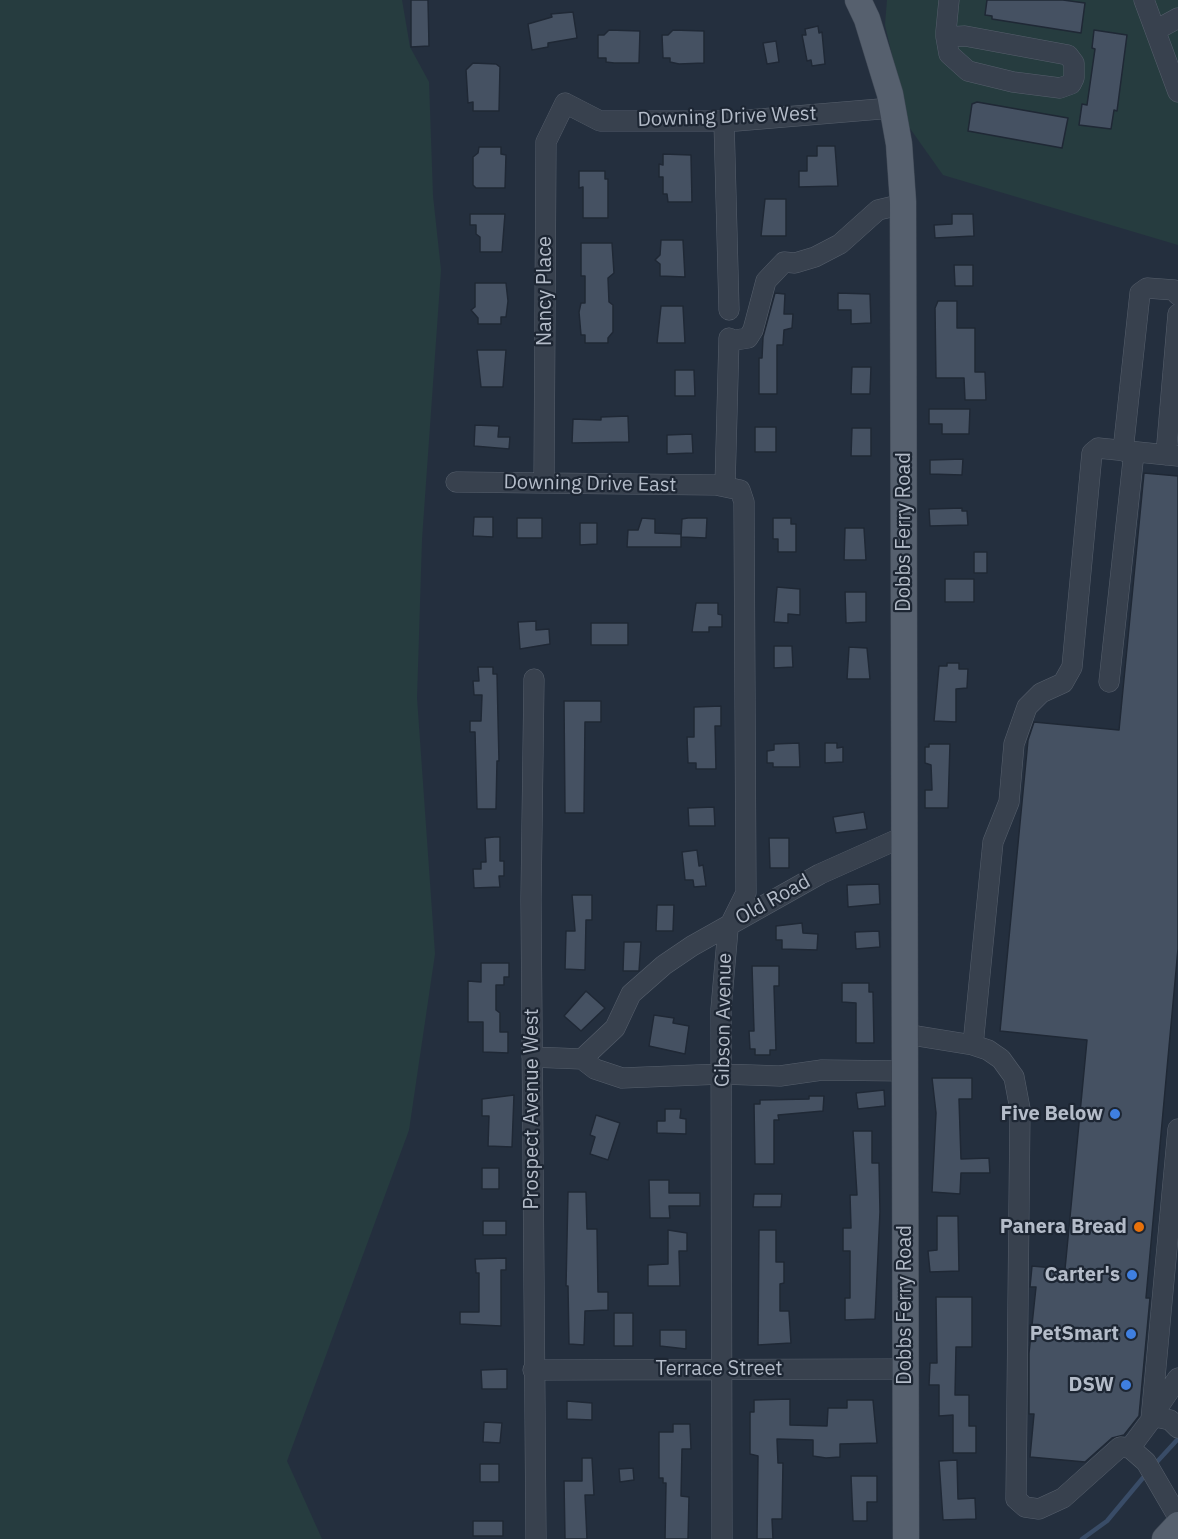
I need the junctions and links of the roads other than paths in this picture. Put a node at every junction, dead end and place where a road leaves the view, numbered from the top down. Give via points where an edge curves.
1 (858, 0) edge
2 (949, 0) edge
3 (1144, 0) edge
4 (1178, 18) edge
5 (1156, 30) junction
6 (946, 37) junction
7 (1178, 92) edge
8 (565, 103) joint
9 (892, 108) junction
10 (724, 121) junction
11 (903, 204) junction
12 (1178, 295) edge
13 (729, 310) dead end
14 (1178, 314) edge
15 (1128, 451) junction
16 (1172, 455) edge
17 (456, 482) dead end
18 (544, 483) junction
19 (724, 486) junction
20 (534, 679) dead end
21 (1109, 682) dead end
22 (905, 836) junction
23 (730, 924) junction
24 (905, 1034) junction
25 (973, 1045) junction
26 (532, 1057) junction
27 (582, 1059) junction
28 (905, 1071) junction
29 (722, 1074) junction
30 (1178, 1129) edge
31 (1175, 1193) edge
32 (1172, 1260) edge
33 (1178, 1315) edge
34 (1160, 1335) junction
35 (905, 1369) junction
36 (533, 1370) junction
37 (723, 1370) junction
38 (1178, 1378) edge
39 (1152, 1416) junction
40 (1178, 1428) edge
41 (1130, 1448) junction
42 (1178, 1517) edge
43 (1178, 1525) edge
44 (536, 1539) edge
45 (722, 1539) edge
46 (906, 1539) edge
47 (1165, 1539) edge

1 - 9 main road, Dobbs Ferry Road
2 - 6 street
3 - 5 street
4 - 5 street
5 - 7 street
6 - 6 street via 949,54 968,71 1060,88 1071,84 1074,78 1074,63 1068,55 964,36
8 - 10 street, Downing Drive West via 600,121
8 - 18 street, Nancy Place via 546,142
9 - 10 street, Downing Drive West
9 - 11 main road, Dobbs Ferry Road
10 - 13 street
11 - 19 street via 878,210 840,244 815,257 784,262 766,281 748,338 729,340
11 - 22 main road, Dobbs Ferry Road
12 - 15 street via 1174,290 1147,288 1140,293
14 - 16 street
15 - 16 street
15 - 21 street
15 - 25 street via 1098,448 1092,453 1072,667 1063,683 1041,693 1027,707 1014,744 1009,802 993,842
17 - 18 street, Downing Drive East
18 - 19 street, Downing Drive East
19 - 23 street, Gibson Avenue via 740,490 744,502 746,893
20 - 26 street, Prospect Avenue West
22 - 23 street, Old Road via 820,874
22 - 24 main road, Dobbs Ferry Road
23 - 27 street, Old Road via 664,965 631,994 615,1028
23 - 29 street, Gibson Avenue via 724,947
24 - 25 street
24 - 28 main road, Dobbs Ferry Road
25 - 41 street via 1002,1059 1014,1077 1020,1109 1016,1499 1025,1507 1039,1509 1063,1498 1120,1447
26 - 27 street
26 - 36 street, Prospect Avenue West
27 - 29 street via 596,1070 622,1078
28 - 29 street
28 - 35 main road, Dobbs Ferry Road
29 - 37 street, Gibson Avenue
30 - 31 street
31 - 32 street
32 - 34 street
33 - 34 street
34 - 39 street
35 - 37 street, Terrace Street
35 - 46 main road, Dobbs Ferry Road
36 - 37 street, Terrace Street
36 - 44 street, Prospect Avenue West
37 - 45 street, Gibson Avenue
38 - 39 street
39 - 40 street via 1170,1420
39 - 41 street
41 - 42 street via 1146,1462
43 - 47 main road

